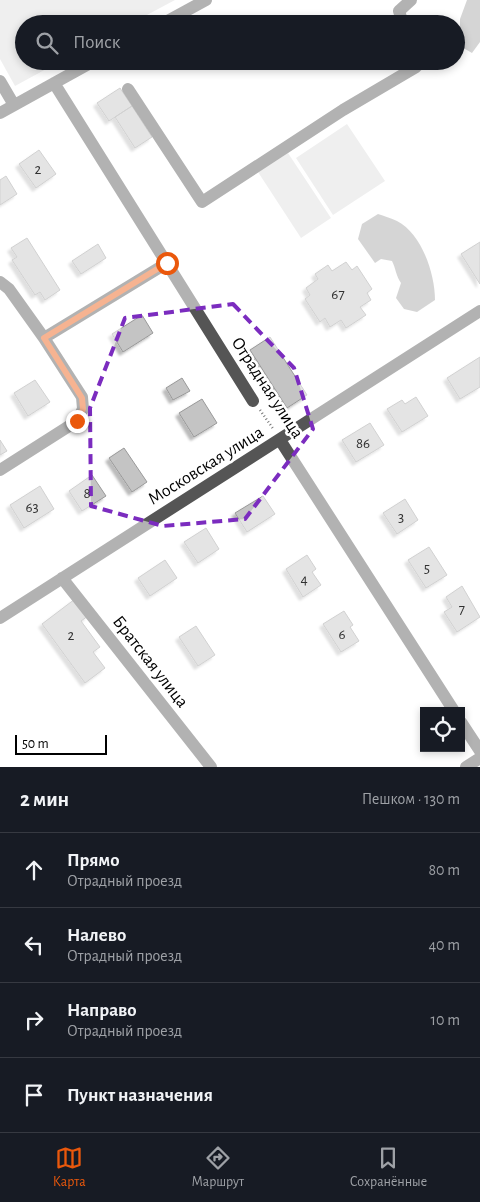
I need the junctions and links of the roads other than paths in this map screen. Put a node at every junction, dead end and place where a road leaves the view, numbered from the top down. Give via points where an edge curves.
1 (204, 0) edge
2 (411, 0) edge
3 (178, 15) edge
4 (400, 15) edge
5 (78, 70) edge
6 (411, 70) edge
7 (0, 81) edge
8 (54, 83) junction
9 (128, 89) dead end
10 (14, 105) junction
11 (0, 113) edge
12 (167, 263) junction
13 (0, 282) edge
14 (480, 311) edge
15 (44, 338) junction
16 (253, 401) road end
17 (280, 440) junction
18 (0, 470) edge
19 (62, 578) junction
20 (0, 618) edge
21 (451, 707) edge
22 (465, 728) edge
23 (480, 751) edge
24 (480, 758) edge
25 (211, 767) edge
26 (466, 767) edge

1 - 3 street
2 - 4 street via 399,11
5 - 8 street
6 - 9 street via 202,202
7 - 10 street
8 - 10 street
8 - 12 street, Отрадная улица
10 - 11 street
12 - 15 street
12 - 16 street, Отрадная улица
13 - 15 street via 9,289
14 - 17 street, Московская улица
15 - 18 street via 82,398 83,409 77,421
17 - 19 street, Московская улица
17 - 21 street, Отрадная улица
19 - 20 street, Московская улица
19 - 25 street, Братская улица
22 - 23 street
24 - 26 street

